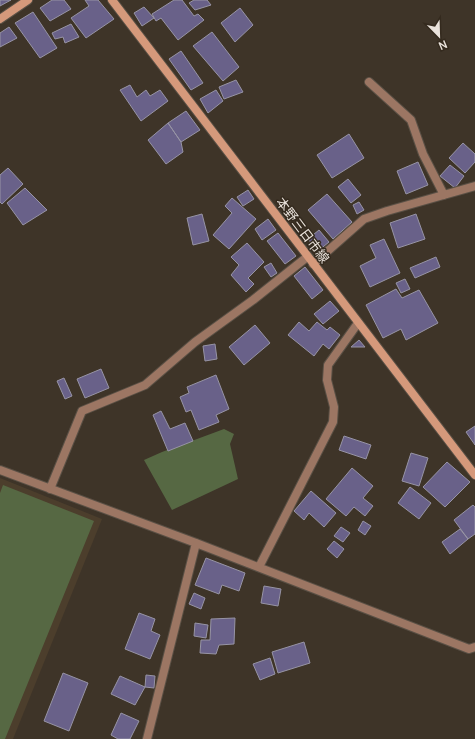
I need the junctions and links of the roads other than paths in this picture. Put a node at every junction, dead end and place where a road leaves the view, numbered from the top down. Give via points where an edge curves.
1 (28, 0) edge
2 (112, 0) edge
3 (0, 19) edge
4 (369, 82) dead end
5 (475, 186) edge
6 (444, 195) junction
7 (307, 257) junction
8 (314, 264) junction
9 (358, 323) junction
10 (0, 470) edge
11 (475, 475) edge
12 (50, 489) junction
13 (196, 543) junction
14 (259, 567) junction
15 (475, 647) edge
16 (147, 739) edge

1 - 3 main road
2 - 7 main road, 本野三日市線
4 - 6 street via 411,120
5 - 6 street
6 - 8 street via 387,210 364,219
7 - 8 main road, 本野三日市線
7 - 12 street via 195,342 145,385 82,411
8 - 9 main road, 本野三日市線
9 - 11 main road, 本野三日市線
9 - 14 street via 328,365 327,380 334,407 333,422
10 - 12 street
12 - 13 street
13 - 14 street
13 - 16 street
14 - 15 street via 469,649

